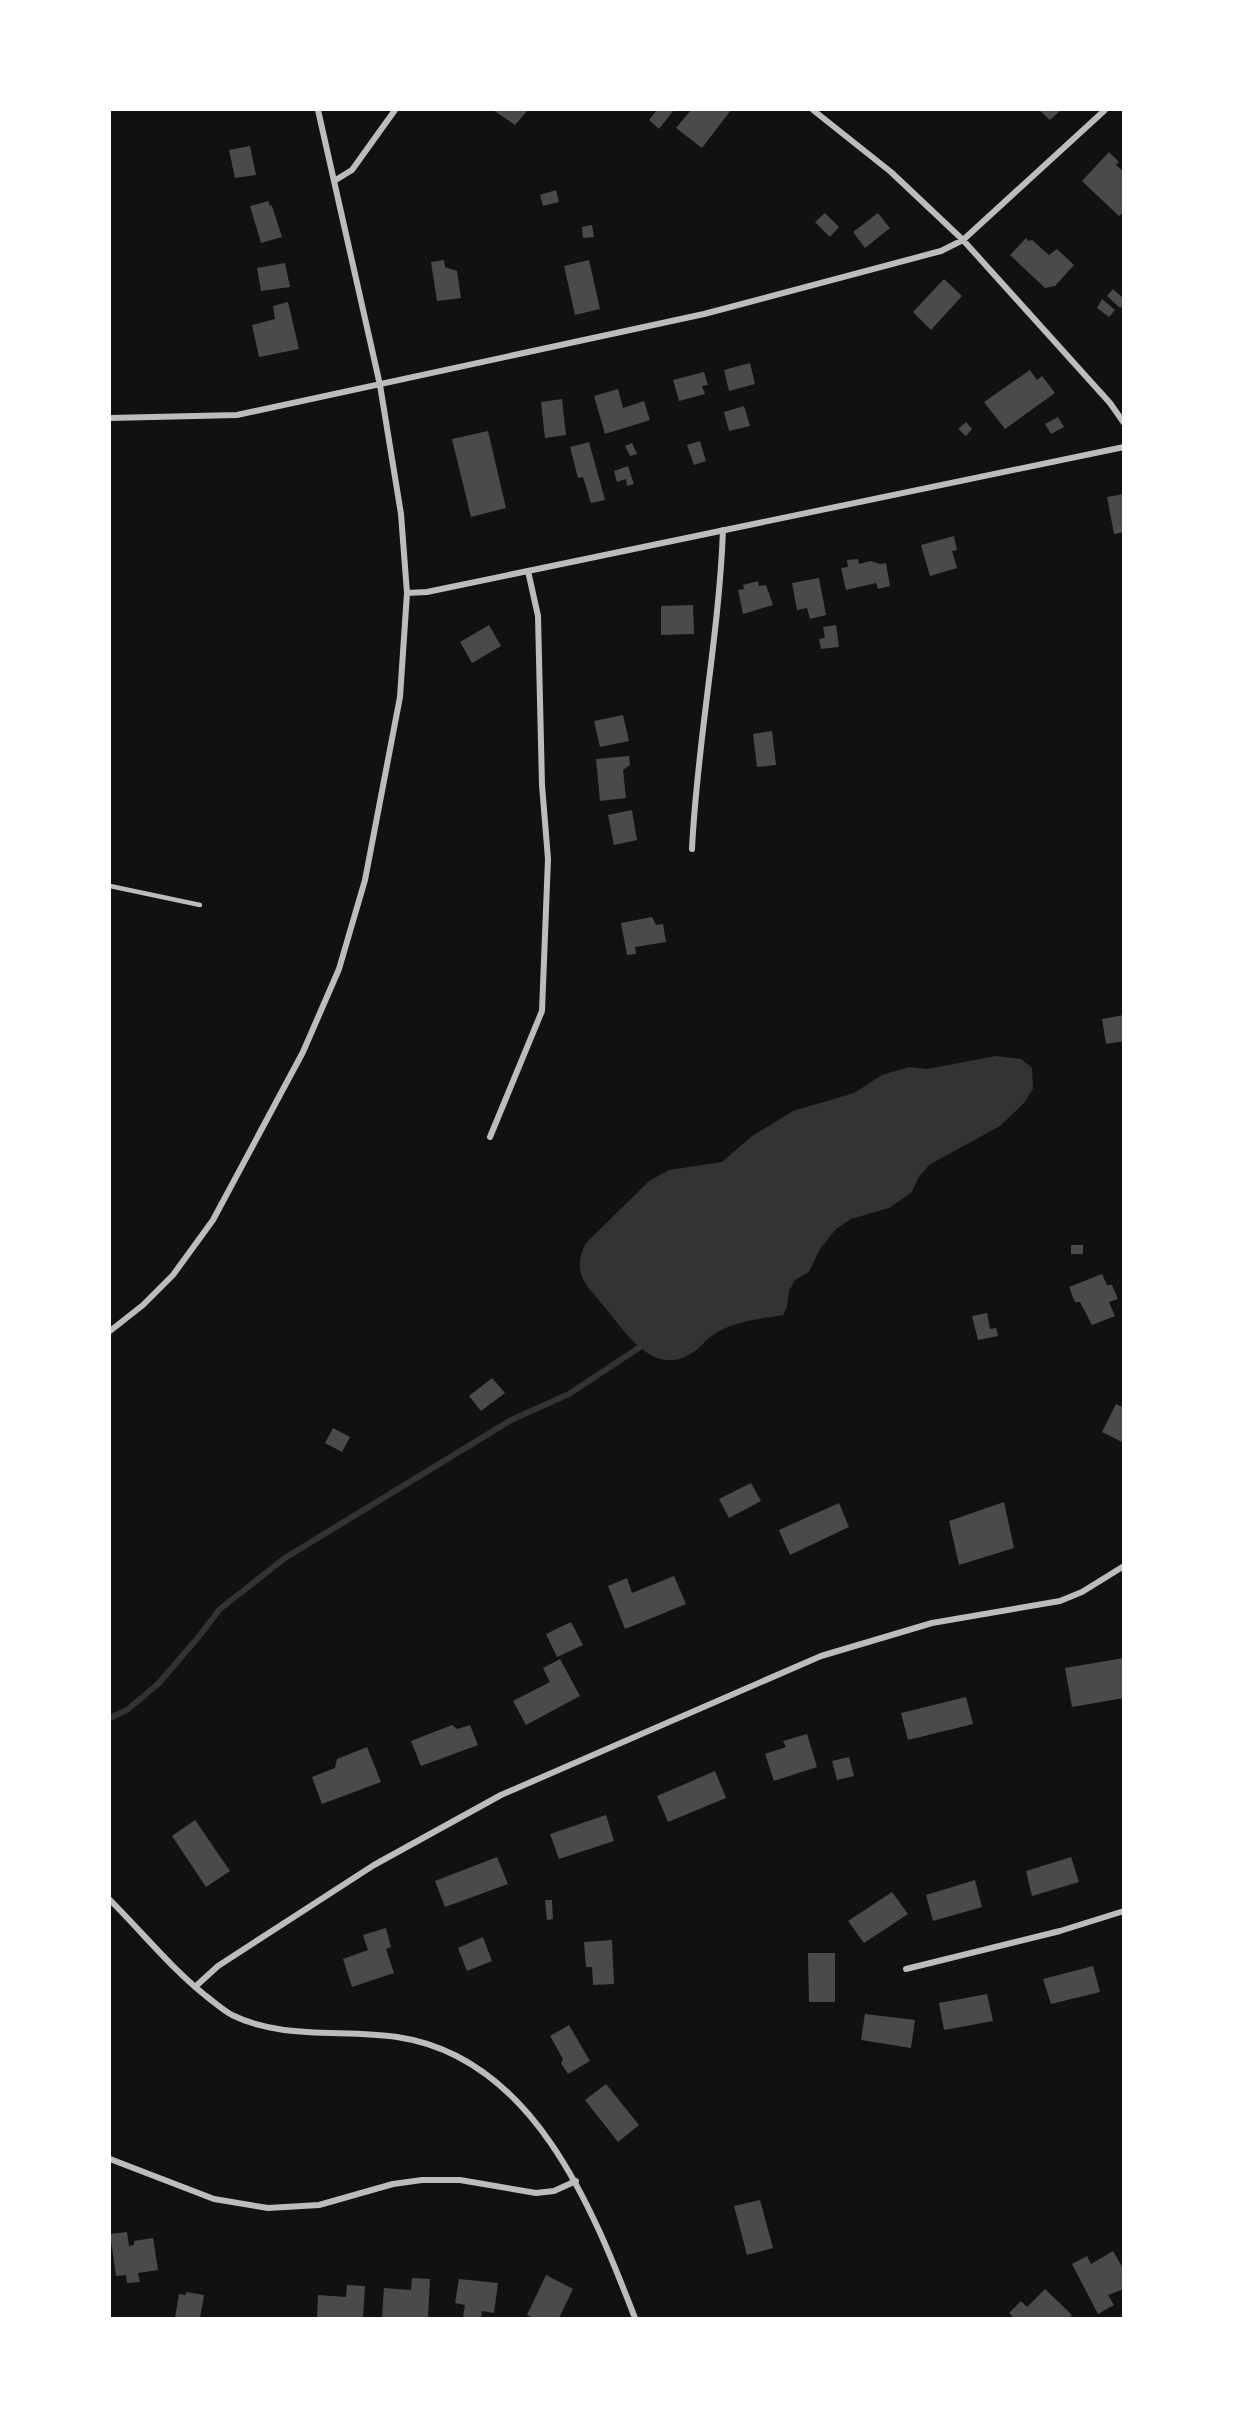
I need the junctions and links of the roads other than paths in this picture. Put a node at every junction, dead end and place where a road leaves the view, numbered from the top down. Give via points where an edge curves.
1 (318, 110) edge
2 (395, 110) edge
3 (813, 110) edge
4 (1105, 110) edge
5 (334, 181) junction
6 (963, 240) junction
7 (380, 385) junction
8 (110, 418) edge
9 (1124, 423) edge
10 (1124, 447) edge
11 (723, 530) junction
12 (528, 571) junction
13 (407, 593) junction
14 (692, 849) dead end
15 (110, 886) edge
16 (200, 905) dead end
17 (490, 1137) dead end
18 (110, 1331) edge
19 (1124, 1566) edge
20 (110, 1900) edge
21 (1124, 1911) edge
22 (906, 1969) dead end
23 (195, 1987) junction
24 (110, 2159) edge
25 (576, 2181) junction
26 (635, 2319) edge

1 - 5 street
2 - 5 street via 352,170
3 - 6 street via 891,172
4 - 6 street
5 - 7 street
6 - 7 street via 941,251 704,314
6 - 9 street
7 - 8 street via 237,415
7 - 13 street via 401,514
10 - 11 street
11 - 12 street
11 - 14 street via 721,591 695,789
12 - 13 street
12 - 17 street via 538,616 548,859 542,1011
13 - 18 street via 400,697 365,880 339,969 303,1052 213,1220 173,1275
15 - 16 lane
19 - 23 street via 1060,1601 932,1623 821,1656 501,1795 374,1865 218,1965
20 - 23 street
21 - 22 street
23 - 25 street via 230,2014 262,2028 398,2037 460,2057 515,2099
24 - 25 street via 214,2199 268,2208 319,2205 422,2180 460,2180 536,2193 554,2191
25 - 26 street via 605,2240

